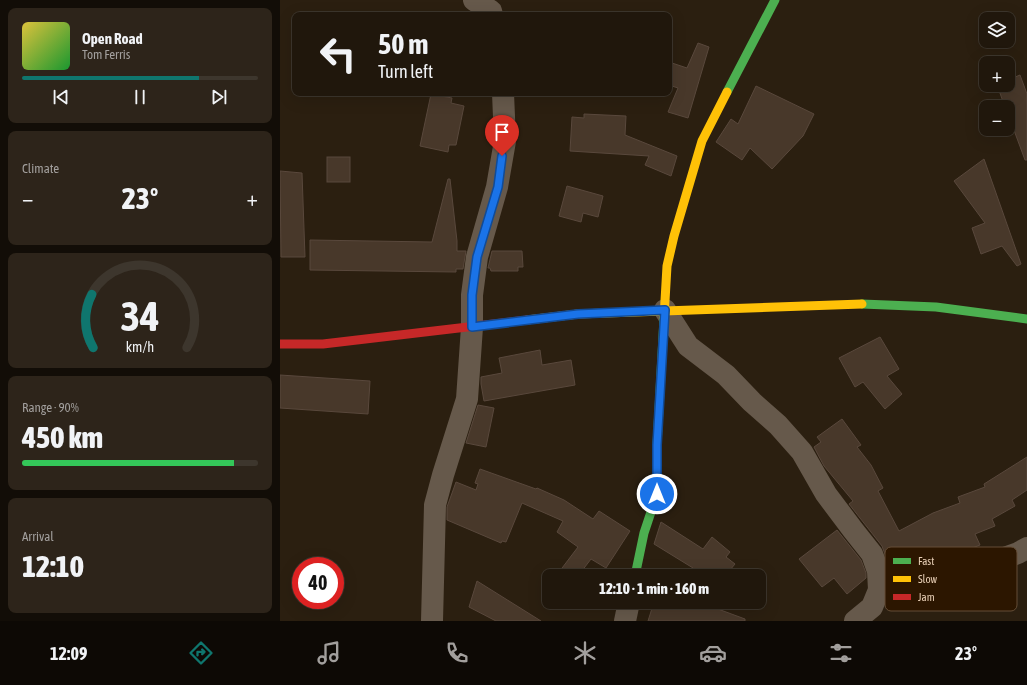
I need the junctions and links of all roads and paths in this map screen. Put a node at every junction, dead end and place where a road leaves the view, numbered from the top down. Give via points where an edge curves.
1 (775, 0) edge
2 (503, 96) edge
3 (665, 310) junction
4 (1027, 320) edge
5 (472, 327) junction
6 (280, 344) edge
7 (1027, 548) edge
8 (1017, 553) edge
9 (636, 569) edge
10 (628, 609) edge
11 (432, 621) edge
12 (625, 621) edge
13 (856, 621) edge

1 - 3 street via 702,141 667,266
2 - 5 street via 505,141 498,187 477,257 472,295
3 - 4 street via 851,303 936,307
3 - 5 street via 578,314
3 - 9 street via 657,445 657,494 644,533
3 - 13 street via 688,346 726,375 802,452 826,494 872,554 878,571 879,590 872,607
5 - 6 street via 323,344
5 - 11 street via 467,399 435,505
7 - 8 street
10 - 12 street

